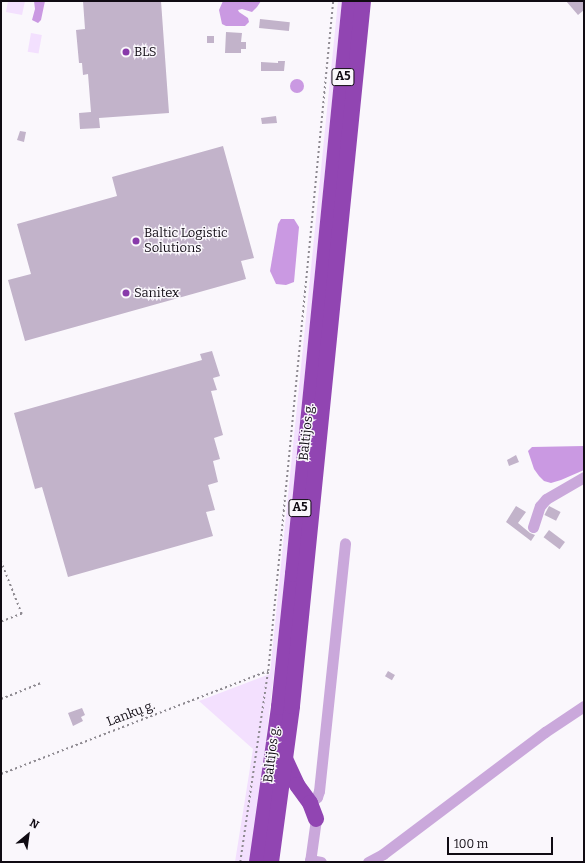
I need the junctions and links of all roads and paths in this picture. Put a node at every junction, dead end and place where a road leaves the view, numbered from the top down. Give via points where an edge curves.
1 (333, 1) edge
2 (350, 1) edge
3 (364, 1) edge
4 (584, 477) edge
5 (533, 527) dead end
6 (345, 543) dead end
7 (1, 561) edge
8 (1, 622) edge
9 (268, 671) junction
10 (41, 683) dead end
11 (1, 698) edge
12 (584, 706) edge
13 (286, 760) junction
14 (1, 774) edge
15 (310, 803) junction
16 (316, 820) joint
17 (310, 861) edge
18 (240, 862) edge
19 (257, 862) edge
20 (271, 862) edge
21 (322, 862) edge
22 (368, 862) edge

1 - 9 path
2 - 19 highway, Baltijos g. / A5 via 293,574 277,722
3 - 13 highway, Baltijos g. / A5
4 - 5 street via 546,499 540,506
6 - 15 street via 319,791
7 - 8 path via 22,614
9 - 14 path, Lankų g.
9 - 18 path
10 - 11 path
12 - 22 street via 545,732 383,854
13 - 15 highway via 291,775
13 - 20 highway, Baltijos g. / A5
15 - 16 highway
16 - 17 street
17 - 21 street

